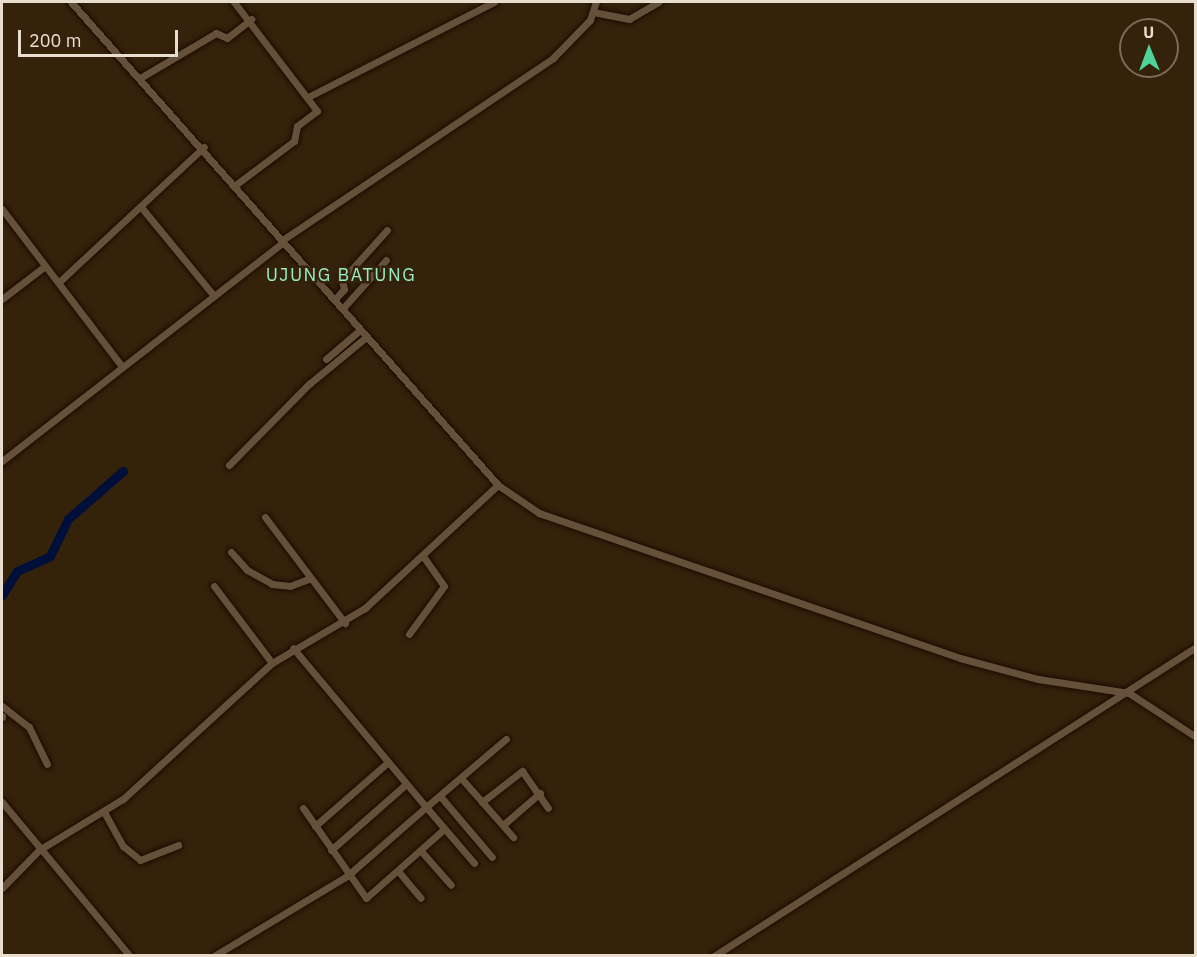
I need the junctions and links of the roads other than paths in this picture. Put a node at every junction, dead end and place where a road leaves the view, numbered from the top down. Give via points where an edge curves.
1 (71, 2) edge
2 (234, 2) edge
3 (494, 2) edge
4 (596, 2) edge
5 (659, 2) edge
6 (593, 12) junction
7 (251, 19) junction
8 (140, 78) junction
9 (308, 97) junction
10 (204, 147) junction
11 (234, 186) junction
12 (141, 207) junction
13 (2, 209) edge
14 (387, 230) dead end
15 (282, 242) junction
16 (386, 260) dead end
17 (45, 266) junction
18 (59, 282) junction
19 (214, 296) junction
20 (336, 298) junction
21 (2, 299) edge
22 (344, 307) junction
23 (360, 330) junction
24 (366, 337) junction
25 (326, 359) dead end
26 (120, 364) junction
27 (2, 461) edge
28 (229, 465) dead end
29 (498, 485) junction
30 (265, 518) dead end
31 (231, 552) dead end
32 (423, 556) junction
33 (310, 578) junction
34 (214, 586) dead end
35 (345, 623) junction
36 (409, 634) dead end
37 (1196, 647) edge
38 (293, 648) junction
39 (272, 663) junction
40 (1129, 693) junction
41 (2, 706) edge
42 (1196, 737) edge
43 (506, 740) dead end
44 (388, 762) junction
45 (47, 764) dead end
46 (461, 778) junction
47 (406, 784) junction
48 (540, 793) junction
49 (440, 796) junction
50 (2, 802) edge
51 (482, 802) junction
52 (426, 807) junction
53 (303, 808) dead end
54 (548, 808) dead end
55 (104, 812) junction
56 (503, 825) junction
57 (315, 826) junction
58 (444, 829) junction
59 (513, 837) dead end
60 (178, 845) dead end
61 (39, 850) junction
62 (331, 850) junction
63 (421, 850) junction
64 (492, 857) dead end
65 (474, 863) dead end
66 (398, 872) junction
67 (347, 876) junction
68 (451, 885) dead end
69 (2, 888) edge
70 (421, 898) dead end
71 (130, 956) edge
72 (214, 956) edge
73 (714, 956) edge

1 - 8 street
2 - 7 street
3 - 9 street
4 - 6 street
5 - 6 street via 629,19
6 - 15 street via 543,65
7 - 8 street via 227,38 216,33
7 - 9 street
8 - 10 street
9 - 11 street via 316,111 297,126 298,137
10 - 11 street
10 - 12 street
11 - 15 street
12 - 18 street
12 - 19 street
13 - 17 street
14 - 20 street via 344,278 344,289
15 - 19 street
15 - 20 street
16 - 22 street
17 - 18 street
17 - 21 street
18 - 26 street
19 - 26 street
20 - 22 street
22 - 23 street
23 - 24 street
23 - 25 street
24 - 28 street
24 - 29 street
26 - 27 street
29 - 32 street
29 - 40 street via 539,513 960,658 1038,679
30 - 33 street
31 - 33 street via 247,570 272,584 291,586
32 - 35 street
32 - 36 street via 444,586
33 - 35 street
34 - 39 street
35 - 38 street
37 - 40 street
38 - 39 street
38 - 44 street
39 - 55 street via 209,716 146,780
40 - 42 street
40 - 73 street
41 - 45 street via 29,727
43 - 46 street
44 - 47 street
44 - 57 street
46 - 49 street
46 - 51 street
47 - 52 street
47 - 62 street
48 - 51 street via 520,771
48 - 54 street
48 - 56 street
49 - 52 street
49 - 64 street
50 - 61 street
51 - 56 street
52 - 58 street
52 - 67 street
53 - 57 street
55 - 60 street via 123,846 143,862
55 - 61 street
56 - 59 street
57 - 62 street
58 - 63 street
58 - 65 street
61 - 69 street
61 - 71 street
62 - 67 street
63 - 66 street
63 - 68 street
66 - 67 street via 366,898
66 - 70 street
67 - 72 street

